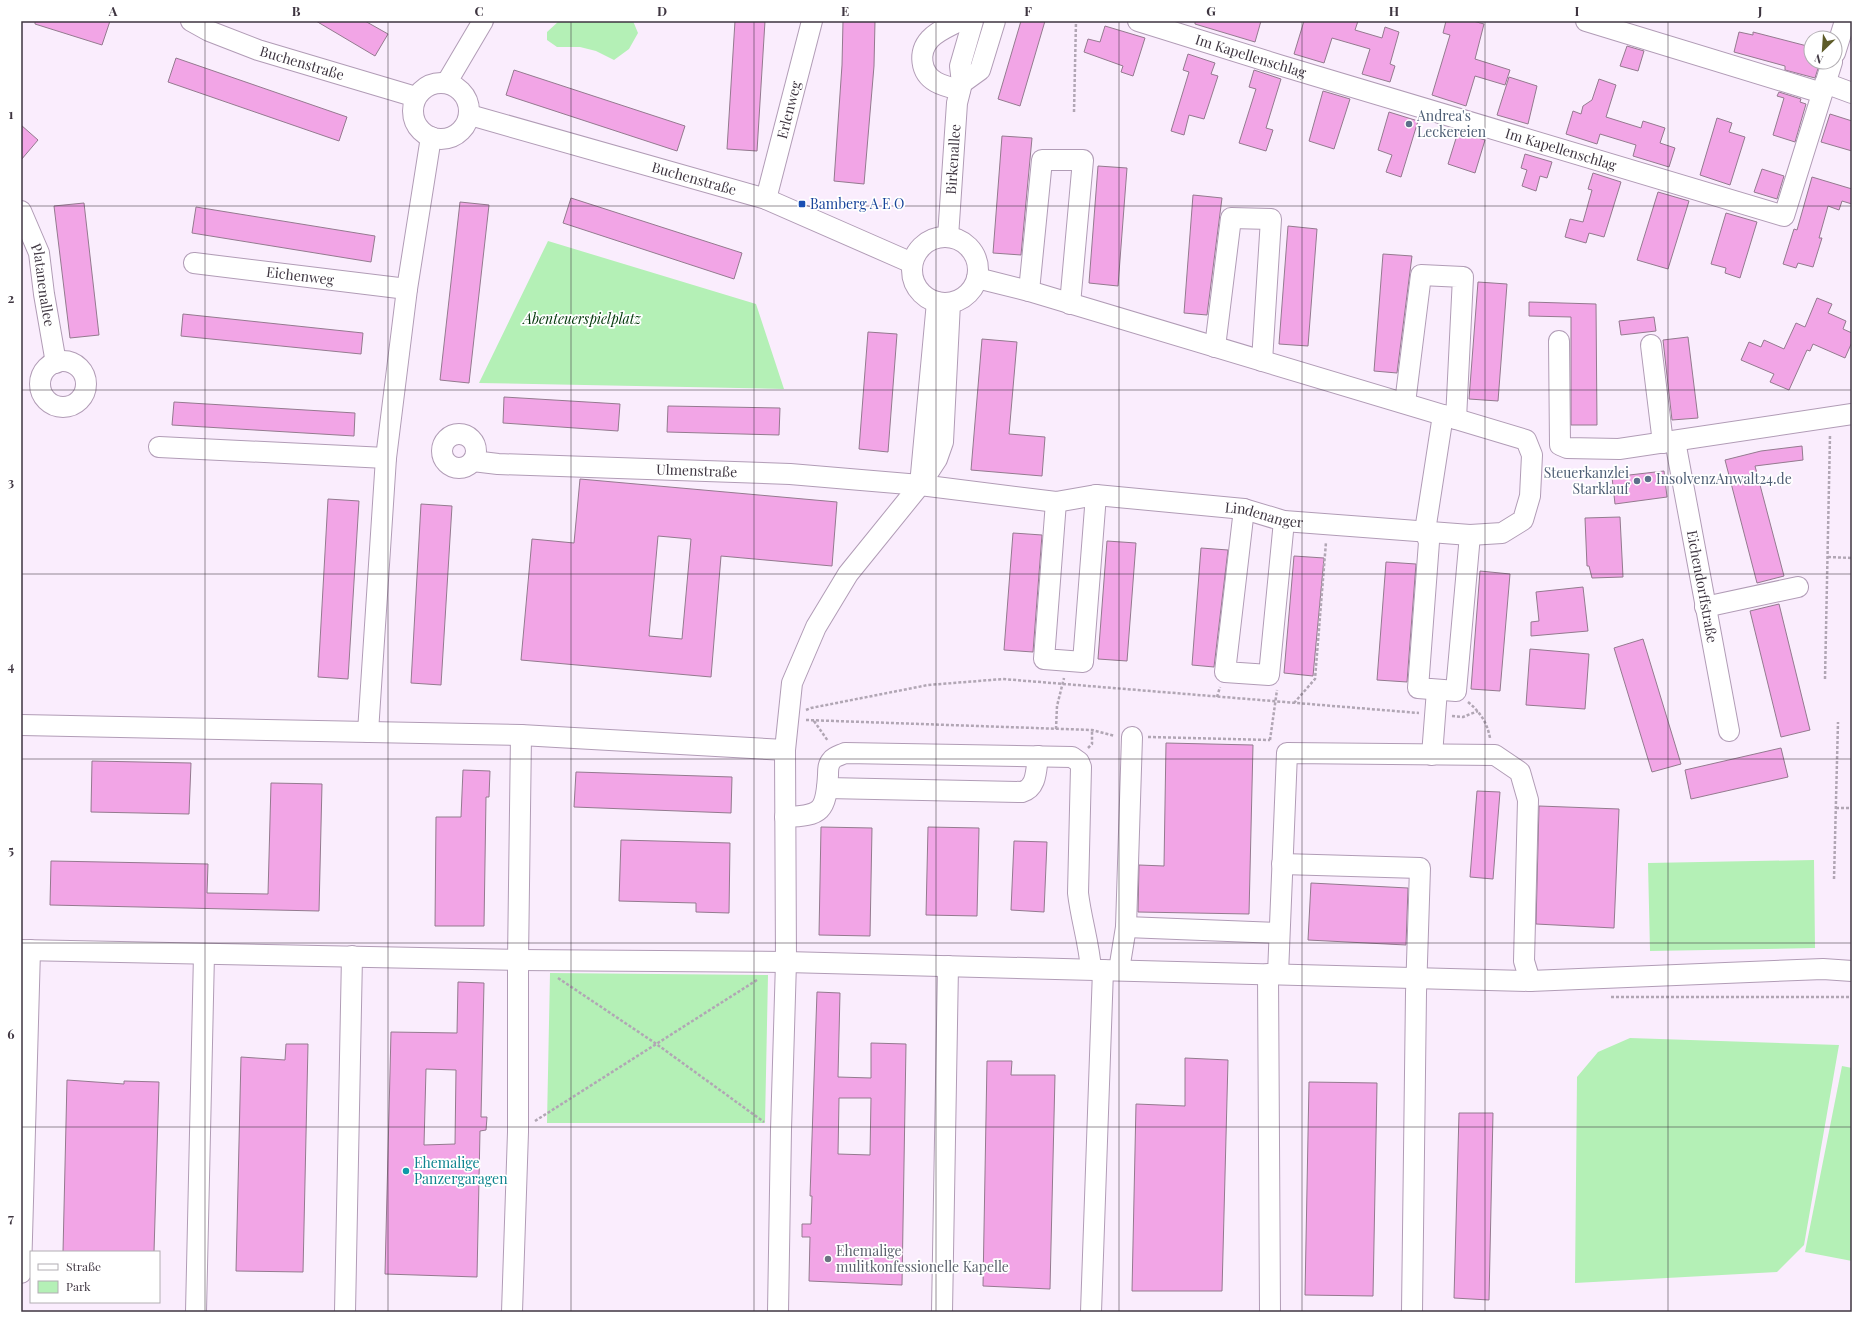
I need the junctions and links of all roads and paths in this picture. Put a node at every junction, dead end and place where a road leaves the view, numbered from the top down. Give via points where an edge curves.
1 (191, 21) edge
2 (483, 21) edge
3 (812, 21) edge
4 (959, 21) edge
5 (973, 21) edge
6 (995, 21) edge
7 (1076, 21) edge
8 (1138, 21) edge
9 (1586, 21) edge
10 (1830, 70) edge
11 (447, 82) junction
12 (961, 86) junction
13 (1824, 88) junction
14 (1852, 93) edge
15 (416, 97) junction
16 (1074, 112) dead end
17 (470, 115) junction
18 (431, 137) junction
19 (766, 199) junction
20 (21, 211) edge
21 (948, 237) junction
22 (194, 263) dead end
23 (912, 263) junction
24 (977, 278) junction
25 (407, 289) junction
26 (1029, 291) junction
27 (944, 303) junction
28 (1070, 304) junction
29 (1559, 342) dead end
30 (1651, 345) dead end
31 (1215, 347) junction
32 (1262, 361) junction
33 (56, 363) dead end
34 (1405, 403) junction
35 (1852, 414) edge
36 (1449, 417) junction
37 (1831, 417) junction
38 (1669, 442) junction
39 (159, 446) dead end
40 (386, 458) junction
41 (473, 461) dead end
42 (920, 485) junction
43 (1096, 495) junction
44 (1056, 502) junction
45 (1244, 509) junction
46 (1284, 521) junction
47 (1328, 524) junction
48 (1425, 531) junction
49 (1470, 536) junction
50 (1828, 557) junction
51 (1852, 558) edge
52 (1798, 587) dead end
53 (1705, 607) junction
54 (1065, 661) junction
55 (1270, 675) junction
56 (1825, 679) dead end
57 (1063, 684) junction
58 (1446, 690) junction
59 (1275, 701) junction
60 (1294, 703) junction
61 (1478, 711) junction
62 (1435, 715) junction
63 (788, 720) junction
64 (814, 720) junction
65 (1838, 722) dead end
66 (21, 725) edge
67 (1056, 729) junction
68 (1729, 731) dead end
69 (368, 732) junction
70 (521, 735) junction
71 (1132, 737) junction
72 (1270, 740) junction
73 (785, 750) junction
74 (1287, 753) junction
75 (1432, 755) junction
76 (1495, 755) junction
77 (838, 756) junction
78 (1038, 756) junction
79 (827, 788) junction
80 (1836, 808) junction
81 (1852, 808) edge
82 (785, 817) junction
83 (1282, 864) junction
84 (1834, 879) dead end
85 (1126, 927) junction
86 (1279, 933) junction
87 (26, 950) edge
88 (204, 954) junction
89 (352, 956) junction
90 (518, 960) junction
91 (786, 962) junction
92 (948, 966) junction
93 (1104, 970) junction
94 (1852, 971) edge
95 (1273, 974) junction
96 (557, 977) dead end
97 (760, 978) dead end
98 (1417, 978) junction
99 (1530, 980) junction
100 (655, 1043) junction
101 (780, 1130) junction
102 (518, 1132) junction
103 (21, 1274) edge
104 (196, 1312) edge
105 (345, 1312) edge
106 (512, 1312) edge
107 (778, 1312) edge
108 (942, 1312) edge
109 (1091, 1312) edge
110 (1270, 1312) edge
111 (1412, 1312) edge

1 - 15 street, Buchenstraße via 209,31 258,50
2 - 11 street
3 - 19 street, Erlenweg
4 - 12 street via 930,38 924,48 922,60 924,70 935,82
5 - 12 street, Birkenallee via 960,66
6 - 12 street via 980,70
7 - 16 path
8 - 13 street, Im Kapellenschlag via 1286,68 1784,216
9 - 13 street
10 - 13 street, Im Kapellenschlag
11 - 15 street via 428,85
11 - 17 street via 461,89 470,106
12 - 21 street, Birkenallee via 957,103
13 - 14 street
15 - 18 street via 413,107 414,118 418,127
17 - 18 street via 460,132 446,138
17 - 19 street, Buchenstraße
18 - 25 street
19 - 23 street, Buchenstraße
20 - 33 street, Platanenallee via 39,252
21 - 23 street via 936,238 925,243
21 - 24 street via 959,240 972,251 978,266
22 - 25 street, Eichenweg
23 - 27 street via 912,276 916,288 925,297
24 - 26 street
24 - 27 street via 968,294 960,300
25 - 40 street
26 - 28 street
26 - 28 street via 1042,160 1083,160
27 - 42 street
28 - 31 street
29 - 38 street via 1560,445 1568,448 1619,448
30 - 38 street, Eichendorffstraße
31 - 32 street
31 - 32 street via 1231,218 1271,219
32 - 34 street
34 - 36 street
34 - 36 street via 1421,275 1463,277
35 - 37 street
36 - 48 street
36 - 49 street, Lindenanger via 1526,440 1532,455 1530,496 1523,520 1502,533
37 - 38 street
37 - 50 path
38 - 53 street, Eichendorffstraße
39 - 40 street
40 - 69 street
41 - 42 street, Ulmenstraße via 790,474
42 - 44 street, Lindenanger
42 - 63 street via 848,574 816,627 792,683
43 - 44 street, Lindenanger
43 - 45 street, Lindenanger
43 - 54 street via 1083,662
44 - 54 street via 1044,659
45 - 46 street, Lindenanger
45 - 55 street via 1225,672
46 - 47 street, Lindenanger
46 - 55 street
47 - 48 street, Lindenanger
47 - 60 path via 1315,679
48 - 49 street, Lindenanger
48 - 58 street via 1428,542 1418,688
49 - 58 street
50 - 51 path
50 - 56 path
52 - 53 street
53 - 68 street, Eichendorffstraße
54 - 57 path
55 - 59 path via 1278,685
57 - 59 path
57 - 63 path via 1003,679 928,685 811,708
57 - 67 path via 1057,706
58 - 61 path
58 - 62 street
59 - 60 path
59 - 72 path
60 - 62 path
61 - 62 path via 1463,717
61 - 76 path via 1487,725
62 - 75 street
63 - 64 path
63 - 73 street
64 - 67 path
64 - 77 path
65 - 80 path
66 - 69 street
67 - 71 path via 1092,730 1110,736
69 - 70 street
70 - 73 street
70 - 90 street
71 - 72 path
71 - 85 street
72 - 74 path
73 - 82 street
74 - 75 street
74 - 83 street
75 - 76 street
76 - 99 street via 1520,772 1528,800 1524,961
77 - 78 street via 845,753
77 - 79 street via 828,767
78 - 79 street via 1034,783 1022,792
78 - 93 street via 1072,757 1081,767 1078,893 1080,912 1090,948
79 - 82 street via 827,797 819,810 805,816
80 - 81 path
80 - 84 path
82 - 91 street
83 - 86 street
83 - 98 street via 1420,868
85 - 86 street
85 - 93 street
86 - 95 street
87 - 88 street
87 - 103 street
88 - 89 street
88 - 104 street
89 - 90 street
89 - 105 street
90 - 91 street
90 - 102 street
91 - 92 street
91 - 101 street
92 - 93 street
92 - 108 street
93 - 95 street
93 - 109 street
94 - 99 street via 1823,969
95 - 98 street
95 - 110 street
96 - 100 path
97 - 100 path
98 - 99 street
98 - 111 street
100 - 101 path via 765,1123
100 - 102 path
101 - 107 street
102 - 106 street

